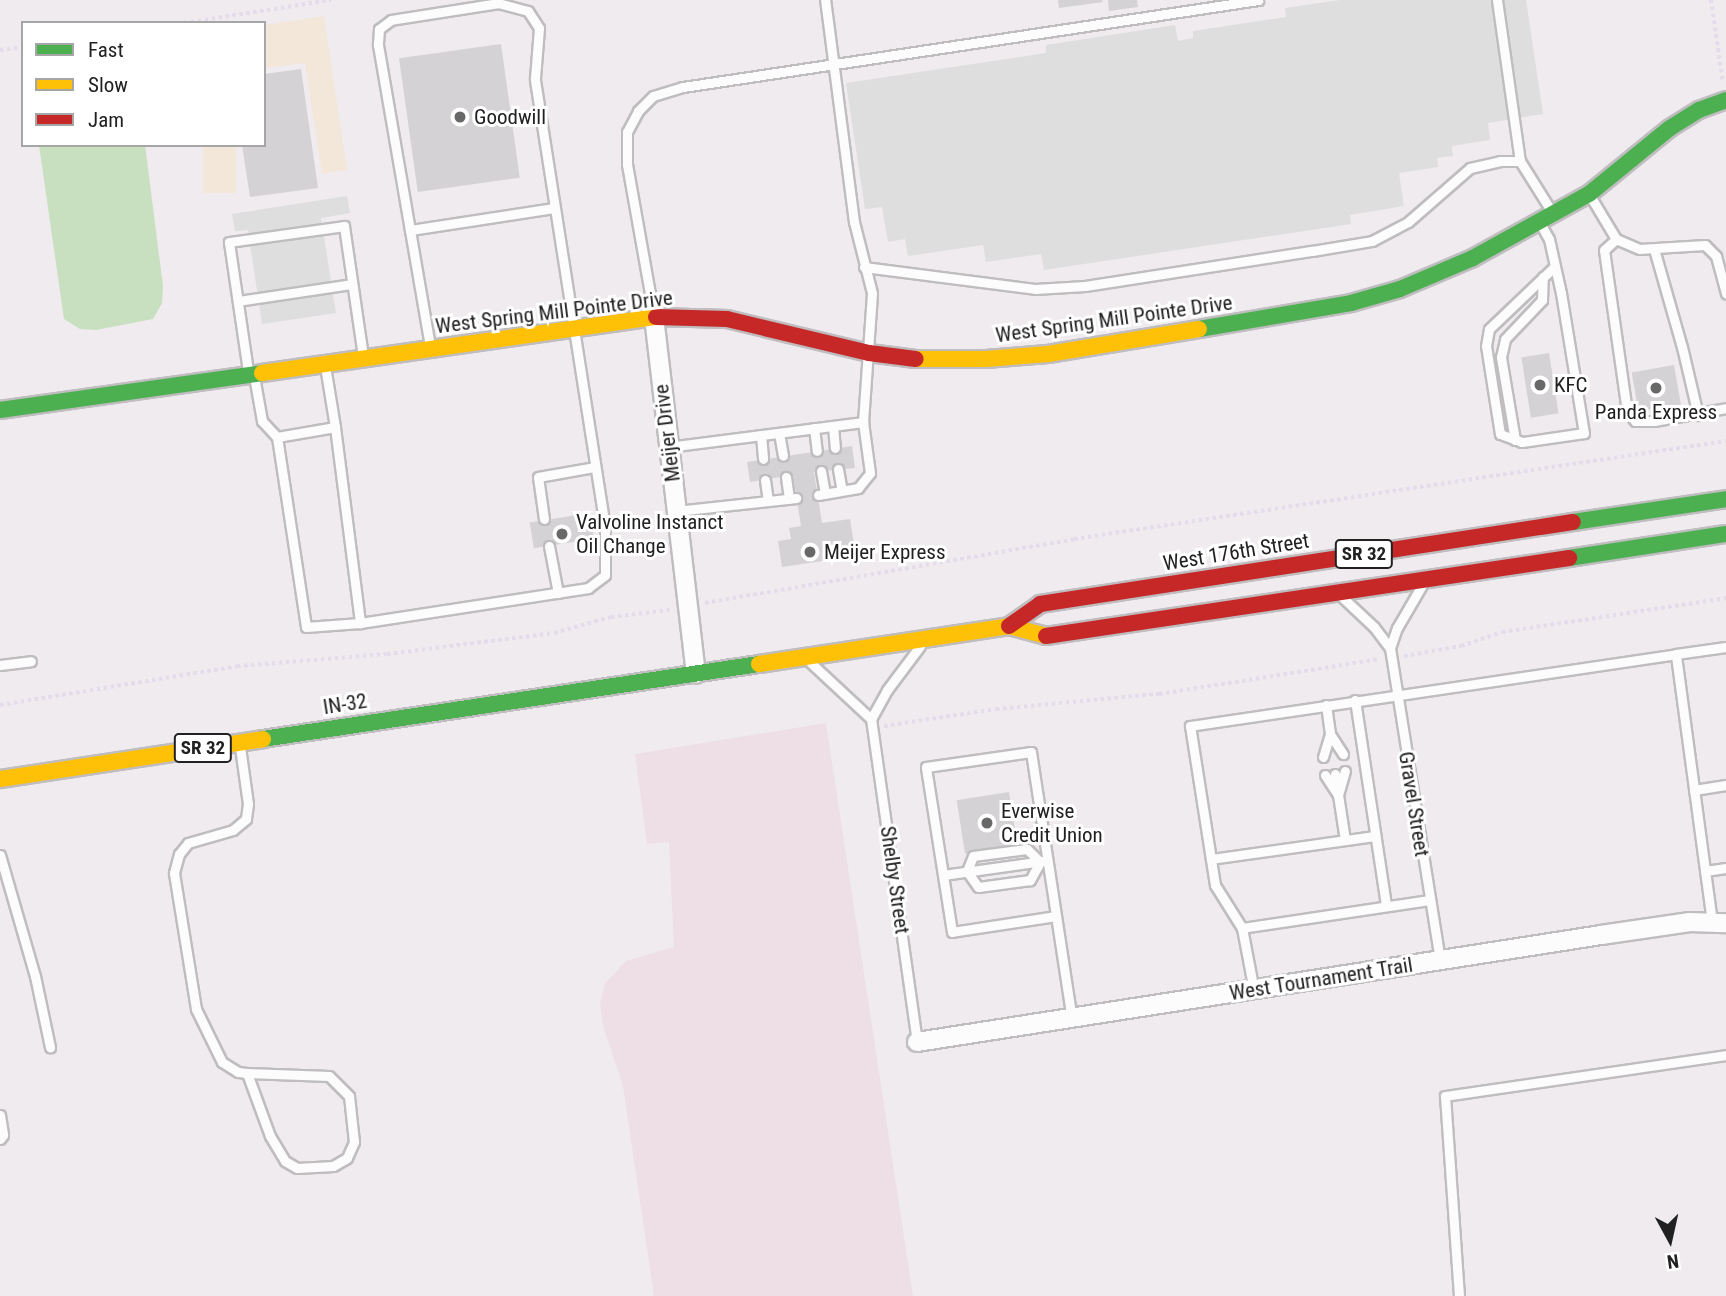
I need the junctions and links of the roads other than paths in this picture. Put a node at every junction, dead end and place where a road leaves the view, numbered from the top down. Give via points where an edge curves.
1 (825, 0) edge
2 (1258, 0) edge
3 (1497, 0) edge
4 (833, 64) junction
5 (1726, 100) edge
6 (1520, 161) junction
7 (1589, 194) junction
8 (554, 208) junction
9 (1546, 218) junction
10 (410, 230) junction
11 (1616, 239) junction
12 (1654, 249) junction
13 (1555, 266) junction
14 (864, 267) junction
15 (1543, 276) junction
16 (352, 284) junction
17 (1726, 294) edge
18 (238, 301) junction
19 (654, 317) junction
20 (572, 330) junction
21 (430, 349) junction
22 (869, 353) junction
23 (363, 358) junction
24 (325, 363) junction
25 (251, 374) junction
26 (1726, 408) edge
27 (0, 410) edge
28 (1698, 415) junction
29 (863, 422) junction
30 (833, 426) junction
31 (335, 427) junction
32 (814, 428) junction
33 (779, 433) junction
34 (761, 435) junction
35 (277, 437) junction
36 (1515, 440) junction
37 (668, 447) junction
38 (835, 448) dead end
39 (817, 452) dead end
40 (783, 456) dead end
41 (763, 459) dead end
42 (595, 467) junction
43 (838, 469) dead end
44 (821, 471) dead end
45 (786, 477) dead end
46 (765, 480) dead end
47 (842, 491) junction
48 (1726, 499) edge
49 (768, 501) junction
50 (676, 511) junction
51 (544, 519) dead end
52 (1726, 534) edge
53 (549, 546) dead end
54 (1426, 580) junction
55 (558, 593) junction
56 (1338, 594) junction
57 (360, 623) junction
58 (1009, 626) junction
59 (926, 638) junction
60 (1726, 647) edge
61 (1390, 648) junction
62 (1676, 654) junction
63 (805, 657) junction
64 (31, 661) dead end
65 (0, 664) edge
66 (696, 674) junction
67 (1397, 694) junction
68 (1354, 700) junction
69 (1326, 705) junction
70 (871, 723) junction
71 (1331, 734) junction
72 (239, 742) junction
73 (1338, 754) dead end
74 (1323, 757) dead end
75 (1340, 773) dead end
76 (1325, 775) dead end
77 (0, 779) edge
78 (1726, 785) edge
79 (1694, 790) junction
80 (1338, 795) junction
81 (1375, 836) junction
82 (1345, 840) junction
83 (0, 855) edge
84 (1211, 859) junction
85 (1044, 861) junction
86 (1726, 868) edge
87 (967, 871) junction
88 (1705, 871) junction
89 (943, 874) junction
90 (1430, 900) junction
91 (1386, 906) junction
92 (1056, 916) junction
93 (1719, 923) edge
94 (1242, 928) junction
95 (1440, 960) junction
96 (1254, 991) junction
97 (1072, 1019) junction
98 (917, 1042) joint
99 (50, 1047) dead end
100 (1726, 1055) edge
101 (247, 1073) junction
102 (0, 1115) edge
103 (0, 1139) edge
104 (1459, 1296) edge

1 - 4 lane
2 - 4 lane
3 - 6 lane
4 - 14 lane
4 - 19 lane via 683,88 653,96 638,111 627,132 627,164
5 - 7 main road, West Spring Mill Pointe Drive via 1670,128
6 - 9 lane
6 - 14 lane via 1470,168 1408,222 1373,241 1312,251 1095,285 1035,289
7 - 9 main road, West Spring Mill Pointe Drive
7 - 11 lane
8 - 10 lane
8 - 10 lane via 535,78 539,27 528,11 499,3 391,20 379,29
8 - 20 lane
9 - 13 lane
9 - 22 main road, West Spring Mill Pointe Drive via 1473,258 1400,289 1351,303 1048,354 921,360
10 - 21 lane
11 - 12 lane via 1640,249
11 - 28 lane via 1604,250 1628,411 1635,421
12 - 17 lane via 1706,245 1716,256
12 - 28 lane
13 - 15 lane
13 - 36 lane via 1584,433
14 - 22 lane via 872,293
15 - 36 lane via 1542,300 1504,340 1501,357
15 - 36 lane via 1489,329 1486,346 1500,434
16 - 18 lane
16 - 18 lane via 344,226 229,242
16 - 23 lane
18 - 25 lane
19 - 20 main road, West Spring Mill Pointe Drive
19 - 22 main road, West Spring Mill Pointe Drive via 727,318
19 - 37 street, Meijer Drive
20 - 21 main road, West Spring Mill Pointe Drive
20 - 42 lane
21 - 23 main road, West Spring Mill Pointe Drive
22 - 29 lane
23 - 24 main road, West Spring Mill Pointe Drive
24 - 25 main road, West Spring Mill Pointe Drive
24 - 31 lane
25 - 27 main road, West Spring Mill Pointe Drive
25 - 35 lane via 261,421
26 - 28 lane
29 - 30 lane
29 - 47 lane via 870,473 858,488
30 - 32 lane
30 - 38 lane
31 - 35 lane
31 - 57 lane
32 - 33 lane
32 - 39 lane
33 - 34 lane
33 - 40 lane
34 - 37 lane
34 - 41 lane
35 - 57 lane via 306,627
37 - 50 street, Meijer Drive
42 - 51 lane via 538,477
42 - 55 lane via 607,553 605,575 588,588
43 - 47 lane
44 - 47 lane via 821,495
45 - 49 lane via 793,498
46 - 49 lane
48 - 58 main road, West 176th Street / SR 32 via 1040,604
49 - 50 lane
50 - 66 street, Meijer Drive
52 - 54 main road, West 176th Street / SR 32
53 - 55 lane
54 - 56 main road, West 176th Street / SR 32
54 - 61 lane, Gravel Street
55 - 57 lane
56 - 58 main road, West 176th Street / SR 32 via 1049,637
56 - 61 lane
58 - 59 main road, West 176th Street / SR 32
59 - 63 main road, West 176th Street / SR 32
59 - 70 lane via 887,691
60 - 62 lane
61 - 67 lane, Gravel Street
62 - 67 lane
62 - 79 lane
63 - 66 main road, West 176th Street / SR 32
63 - 70 lane
64 - 65 lane
66 - 72 main road, IN-32 / SR 32
67 - 68 lane
67 - 90 lane, Gravel Street
68 - 69 lane
68 - 81 lane
69 - 71 lane
69 - 84 lane via 1190,726
70 - 98 lane, Shelby Street
71 - 73 lane
71 - 74 lane
72 - 77 main road, IN-32 / SR 32
72 - 101 lane via 246,819 233,830 188,844 179,854 174,873 196,1009 222,1062
75 - 80 lane
76 - 80 lane
78 - 79 lane
79 - 88 lane
80 - 82 lane
81 - 82 lane
81 - 91 lane
82 - 84 lane
83 - 99 lane
84 - 94 lane via 1215,885
85 - 87 lane
85 - 87 lane via 1027,849 973,856
85 - 87 lane via 1030,880 978,887
85 - 89 lane via 1031,752 926,767
85 - 92 lane
86 - 88 lane
87 - 89 lane
88 - 93 lane
89 - 92 lane via 952,932
90 - 91 lane
90 - 95 lane, Gravel Street
91 - 94 lane
92 - 97 lane
93 - 95 street, West Tournament Trail via 1677,924
94 - 96 lane
95 - 96 street, West Tournament Trail
96 - 97 street, West Tournament Trail
97 - 98 street, West Tournament Trail
100 - 104 lane via 1445,1096
101 - 101 lane via 329,1076 349,1096 354,1142 347,1158 332,1166 297,1168 285,1161 270,1136
102 - 103 lane

